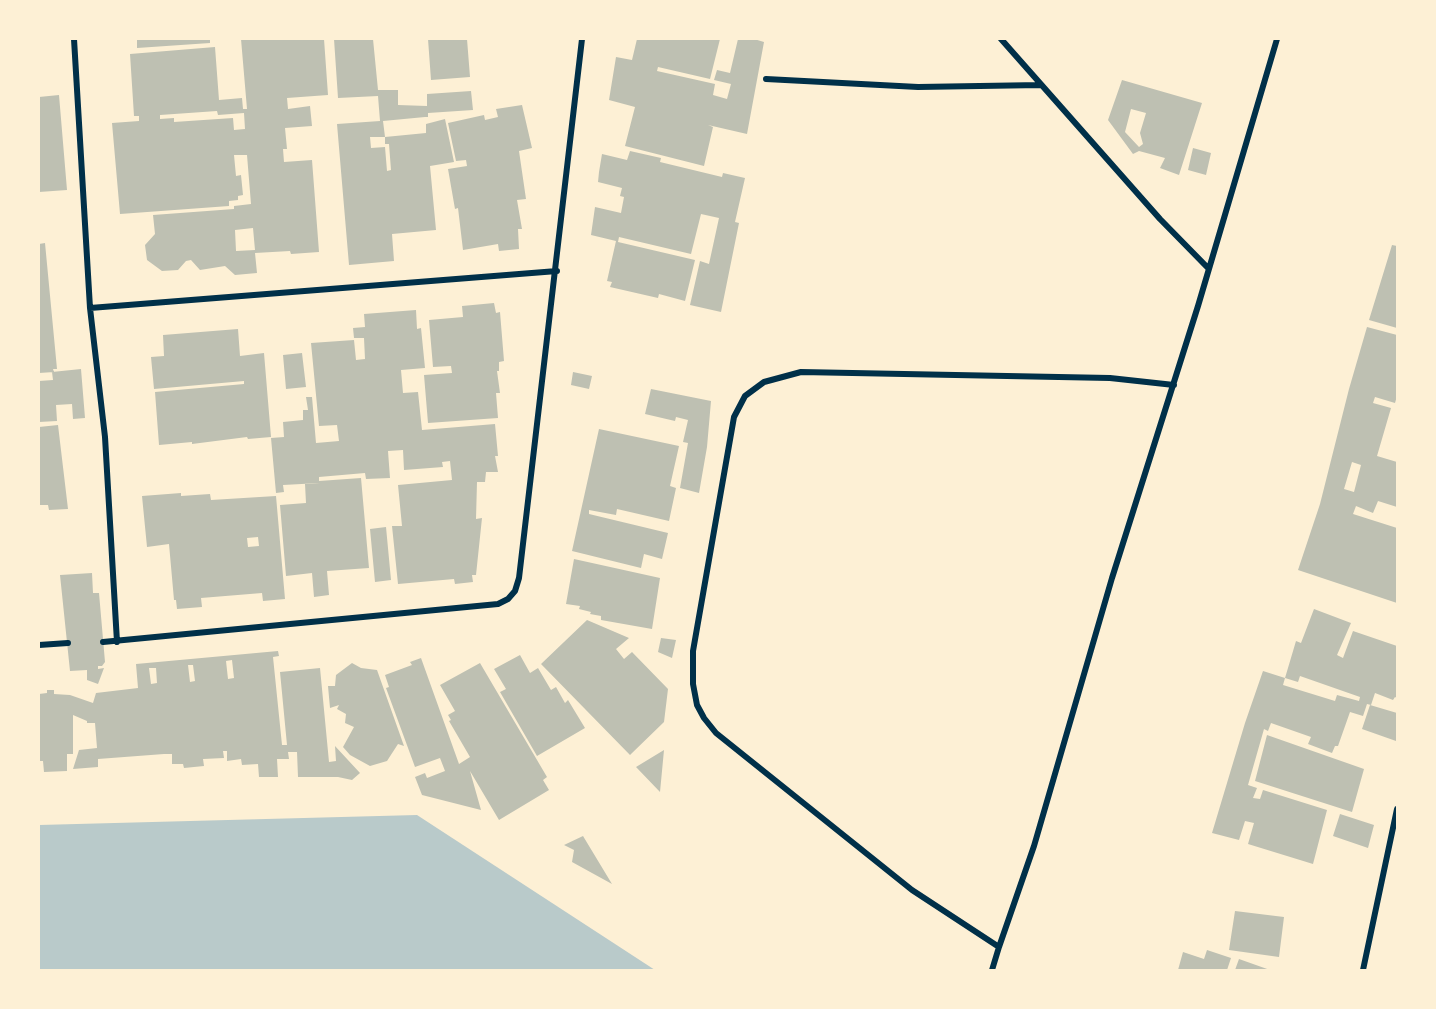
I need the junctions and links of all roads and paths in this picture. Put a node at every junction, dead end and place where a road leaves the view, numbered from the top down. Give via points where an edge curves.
1 (74, 39) edge
2 (582, 39) edge
3 (1001, 39) edge
4 (1277, 39) edge
5 (766, 79) dead end
6 (1041, 85) junction
7 (1208, 267) junction
8 (557, 271) junction
9 (90, 308) junction
10 (1174, 385) junction
11 (103, 642) dead end
12 (117, 642) junction
13 (68, 643) dead end
14 (39, 645) edge
15 (1397, 809) edge
16 (999, 947) junction
17 (992, 970) edge
18 (1364, 970) edge

1 - 9 street
2 - 8 street
3 - 6 street
4 - 7 street
5 - 6 street via 918,87
6 - 7 street
7 - 10 street
8 - 9 street
8 - 12 street via 519,578 508,599 498,604
9 - 12 street via 105,436
10 - 16 street via 1109,590 1035,846
10 - 16 street via 1110,378 801,372 764,382 745,396 734,417 693,651 697,705 716,733 912,890
11 - 12 street
13 - 14 street
15 - 18 street
16 - 17 street

